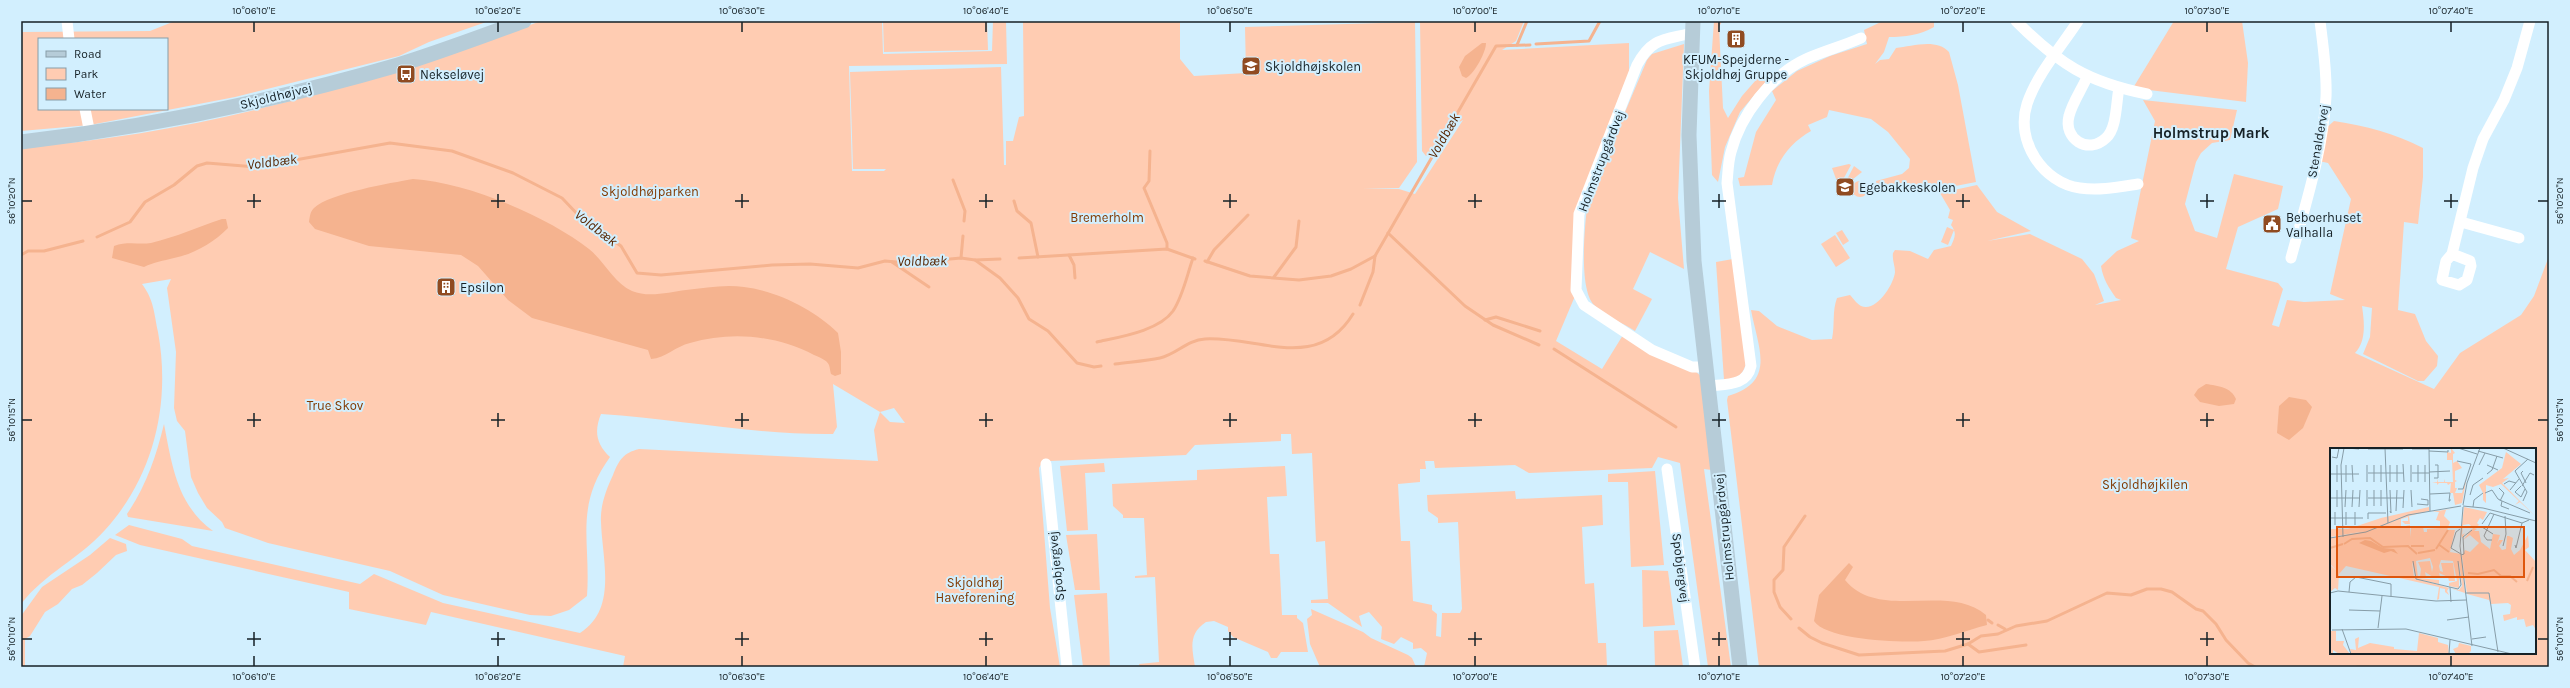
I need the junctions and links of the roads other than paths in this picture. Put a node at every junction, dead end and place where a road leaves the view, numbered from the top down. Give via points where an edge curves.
1 (67, 21) edge
2 (524, 21) edge
3 (2016, 21) edge
4 (2078, 21) edge
5 (2320, 21) edge
6 (2530, 21) edge
7 (1693, 27) edge
8 (69, 38) edge
9 (1861, 38) dead end
10 (2054, 57) junction
11 (2087, 77) junction
12 (2119, 88) junction
13 (2147, 94) dead end
14 (85, 110) edge
15 (90, 134) junction
16 (21, 142) edge
17 (2138, 184) dead end
18 (2461, 222) junction
19 (2519, 238) dead end
20 (2452, 254) dead end
21 (2292, 258) dead end
22 (1706, 367) junction
23 (1709, 386) junction
24 (1046, 464) dead end
25 (1667, 469) dead end
26 (1066, 667) edge
27 (1695, 667) edge
28 (1740, 667) edge

1 - 8 street
2 - 15 street, Skjoldhøjvej via 398,64 298,92 196,115
3 - 10 street
4 - 10 street
5 - 21 street, Stenaldervej via 2325,65 2324,117 2313,176
6 - 18 street via 2517,68 2504,100 2483,139 2473,168
7 - 22 street, Holmstrupgårdvej via 1690,180 1694,261
7 - 22 street, Holmstrupgårdvej via 1659,40 1646,49 1637,65 1579,214 1576,290 1584,305 1652,350 1692,367
9 - 23 street via 1805,60 1780,78 1764,93 1738,132 1730,153 1727,183 1751,366 1748,376 1740,381
10 - 11 street
10 - 17 street via 2026,105 2024,124 2027,140 2039,165 2065,184 2081,188 2099,189
11 - 12 street
11 - 12 street via 2069,116 2068,129 2073,140 2083,145 2096,145 2107,138 2113,126
12 - 13 street
14 - 15 street
15 - 16 street, Skjoldhøjvej
18 - 19 street
18 - 20 street
22 - 23 street, Holmstrupgårdvej
23 - 28 street, Holmstrupgårdvej
24 - 26 street, Spobjergvej
25 - 27 street, Spobjergvej

